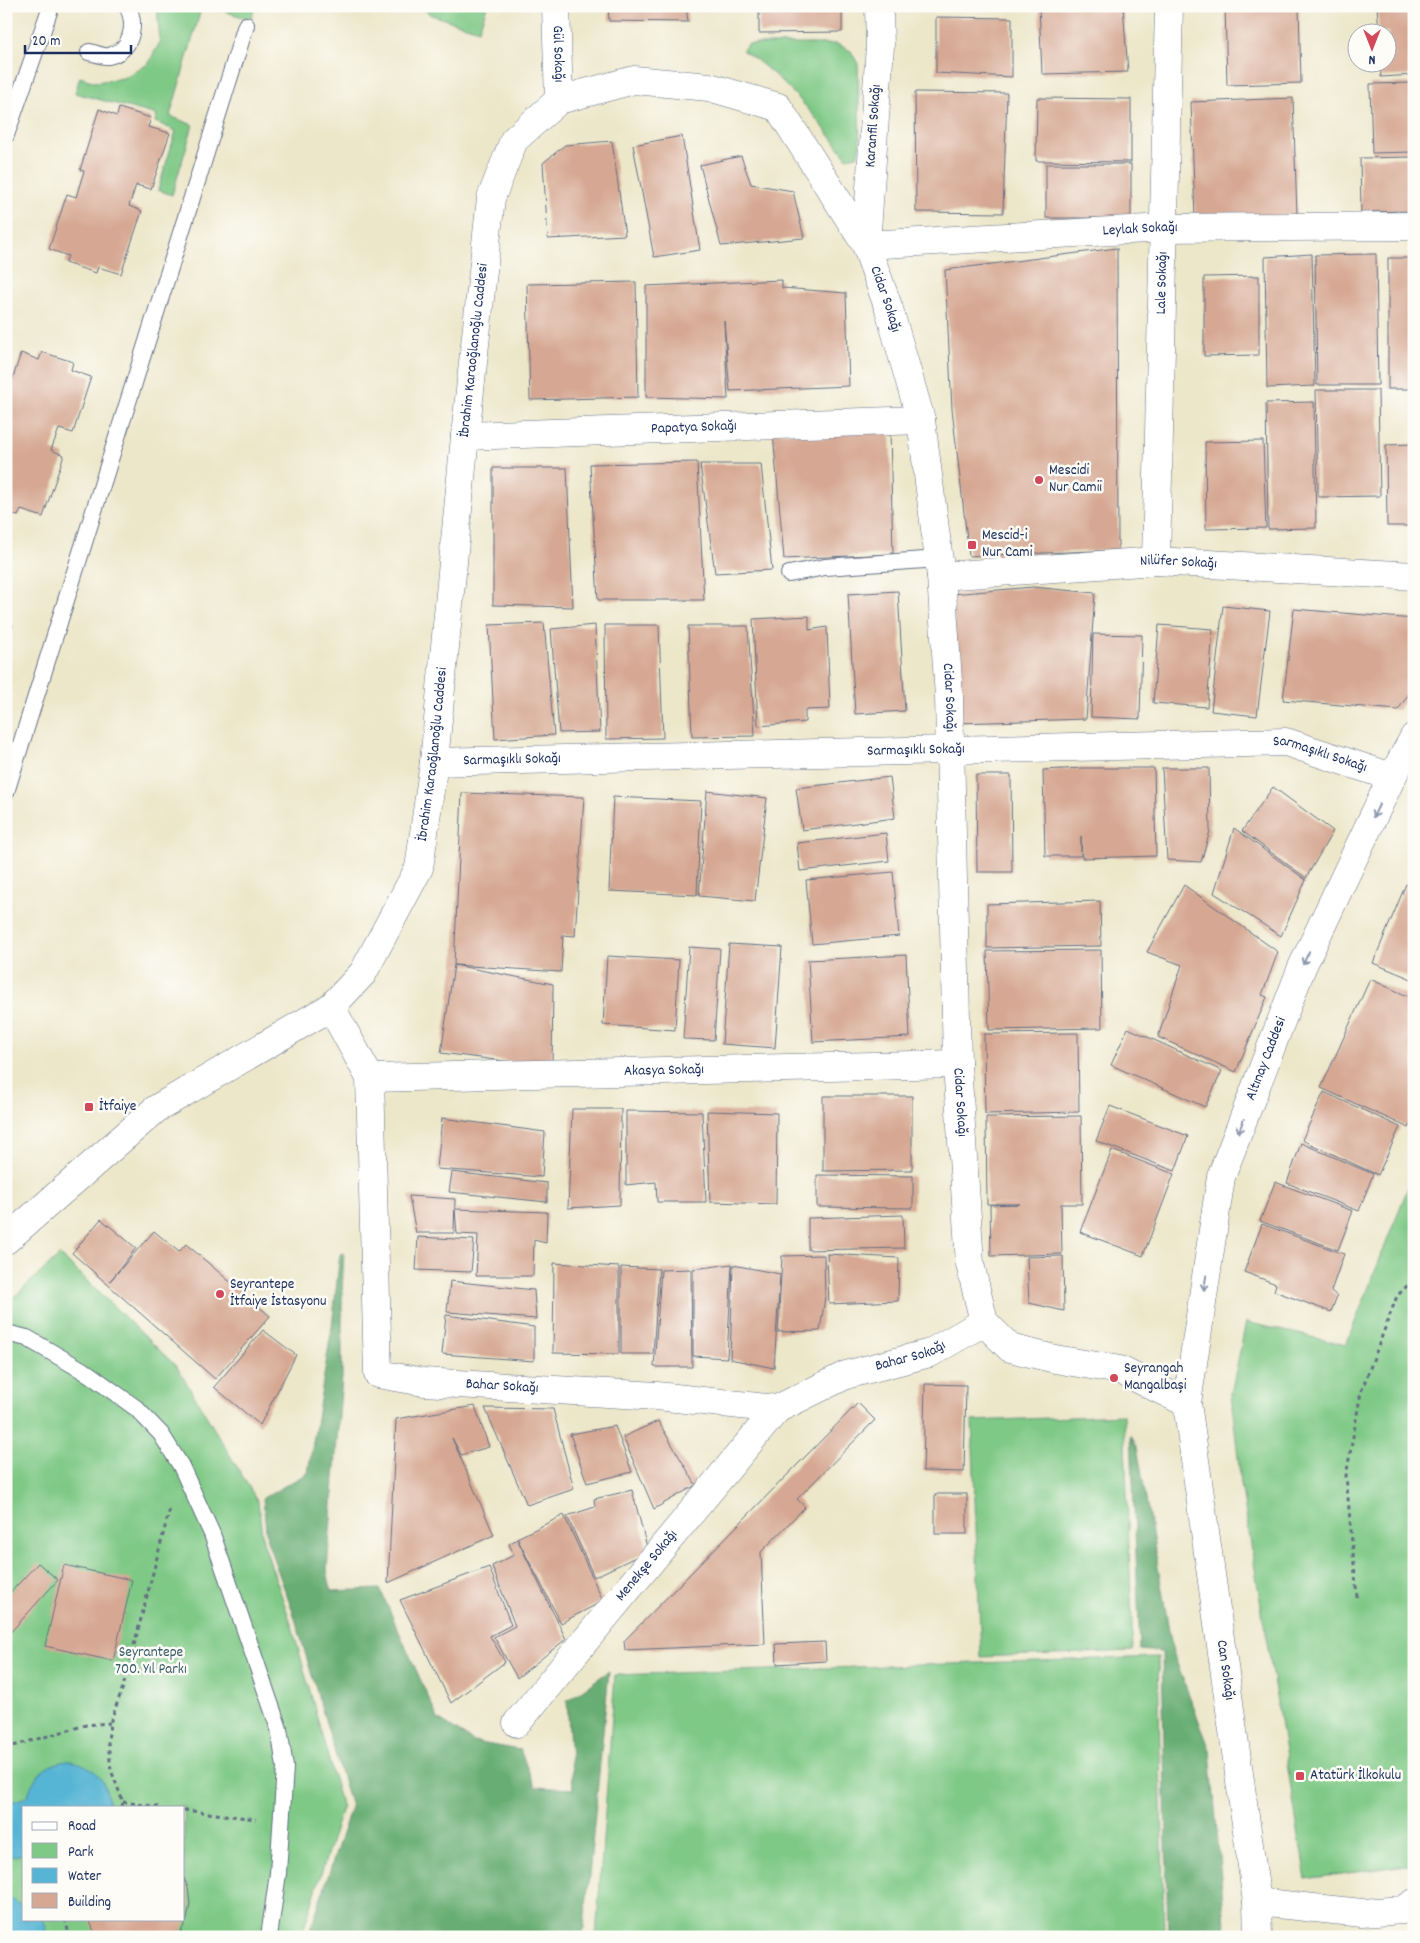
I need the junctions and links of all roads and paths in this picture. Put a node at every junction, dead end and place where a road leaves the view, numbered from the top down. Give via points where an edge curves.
1 (51, 6) edge
2 (127, 6) edge
3 (556, 6) edge
4 (879, 6) edge
5 (1169, 6) edge
6 (246, 25) dead end
7 (89, 52) dead end
8 (559, 100) junction
9 (6, 135) edge
10 (1414, 226) edge
11 (1164, 228) junction
12 (866, 245) junction
13 (921, 420) junction
14 (465, 436) junction
15 (1156, 561) junction
16 (940, 567) junction
17 (789, 574) dead end
18 (1414, 576) edge
19 (1414, 736) edge
20 (949, 750) junction
21 (434, 762) junction
22 (1392, 776) junction
23 (6, 792) edge
24 (331, 1007) junction
25 (956, 1064) junction
26 (370, 1078) junction
27 (6, 1240) edge
28 (1414, 1278) edge
29 (984, 1322) junction
30 (6, 1333) edge
31 (1187, 1403) junction
32 (777, 1409) junction
33 (181, 1466) junction
34 (1356, 1597) dead end
35 (110, 1723) junction
36 (517, 1723) dead end
37 (6, 1748) edge
38 (123, 1802) junction
39 (122, 1806) edge
40 (152, 1806) edge
41 (185, 1810) edge
42 (282, 1823) junction
43 (1257, 1902) junction
44 (1414, 1903) edge
45 (65, 1920) edge
46 (69, 1936) edge
47 (269, 1937) edge
48 (1258, 1937) edge

1 - 9 lane
2 - 7 lane via 133,25 123,49 108,56
3 - 8 street, Gül Sokağı
4 - 12 street, Karanfil Sokağı via 880,46
5 - 11 street, Lale Sokağı
6 - 23 lane
8 - 12 street, Cidar Sokağı via 634,80 709,88 778,107
8 - 14 street, İbrahim Karaoğlanoğlu Caddesi via 514,140 491,198
10 - 11 street, Leylak Sokağı
11 - 12 street, Leylak Sokağı
11 - 15 street, Lale Sokağı
12 - 13 street, Cidar Sokağı via 889,309
13 - 14 street, Papatya Sokağı
13 - 16 street, Cidar Sokağı
14 - 21 street, İbrahim Karaoğlanoğlu Caddesi
15 - 16 street, Nilüfer Sokağı
15 - 18 street, Nilüfer Sokağı
16 - 17 lane via 824,567
16 - 20 street, Cidar Sokağı via 949,697
19 - 22 street, Altınay Caddesi
20 - 21 street, Sarmaşıklı Sokağı
20 - 22 street, Sarmaşıklı Sokağı via 1286,742
20 - 25 street, Cidar Sokağı
21 - 24 street, İbrahim Karaoğlanoğlu Caddesi via 419,868 363,974
22 -> 31 street, Altınay Caddesi via 1302,967 1221,1178
24 - 26 street, Bahar Sokağı
24 - 27 street, İbrahim Karaoğlanoğlu Caddesi via 156,1110
25 - 26 street, Akasya Sokağı
25 - 29 street, Cidar Sokağı via 970,1264
26 - 32 street, Bahar Sokağı via 378,1374 424,1382 657,1396
28 - 34 path via 1397,1296 1362,1392 1346,1476
29 - 31 street via 1010,1348 1120,1370
29 - 32 street, Bahar Sokağı via 930,1353 846,1375
30 - 33 lane via 27,1338 89,1374 136,1408 162,1434
31 - 43 street, Can Sokağı
32 - 36 street, Menekşe Sokağı
33 - 35 path via 123,1687
33 - 42 lane via 212,1534 279,1729 285,1767
35 - 37 path via 86,1725
35 - 38 path via 111,1770
38 - 39 path
38 - 40 path
41 - 42 path
42 - 47 lane
43 - 44 street via 1362,1913 1403,1910
43 - 48 street, Can Sokağı
45 - 46 path

